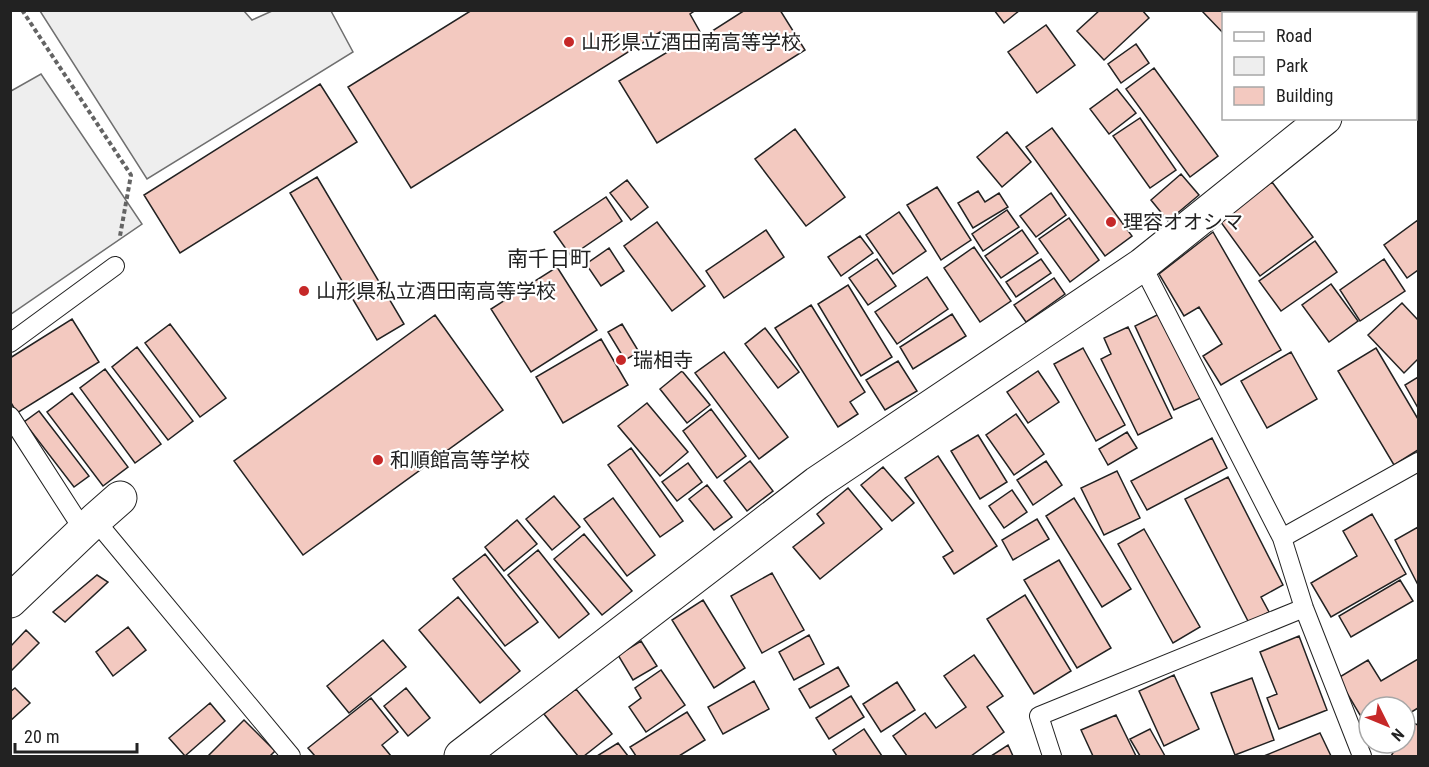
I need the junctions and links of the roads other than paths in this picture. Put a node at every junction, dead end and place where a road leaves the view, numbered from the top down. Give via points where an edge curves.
1 (1323, 120) edge
2 (1142, 265) junction
3 (115, 266) road end
4 (10, 343) edge
5 (10, 416) edge
6 (1419, 462) edge
7 (120, 498) dead end
8 (89, 526) junction
9 (1281, 538) junction
10 (10, 601) edge
11 (1305, 608) junction
12 (291, 756) edge
13 (461, 756) edge
14 (1052, 756) edge
15 (1362, 756) edge

1 - 2 street
2 - 9 lane
2 - 13 street via 817,483
3 - 4 lane
5 - 8 lane
6 - 9 lane
7 - 8 street
8 - 10 street
8 - 12 lane
9 - 11 lane
11 - 14 lane via 1039,716
11 - 15 lane

